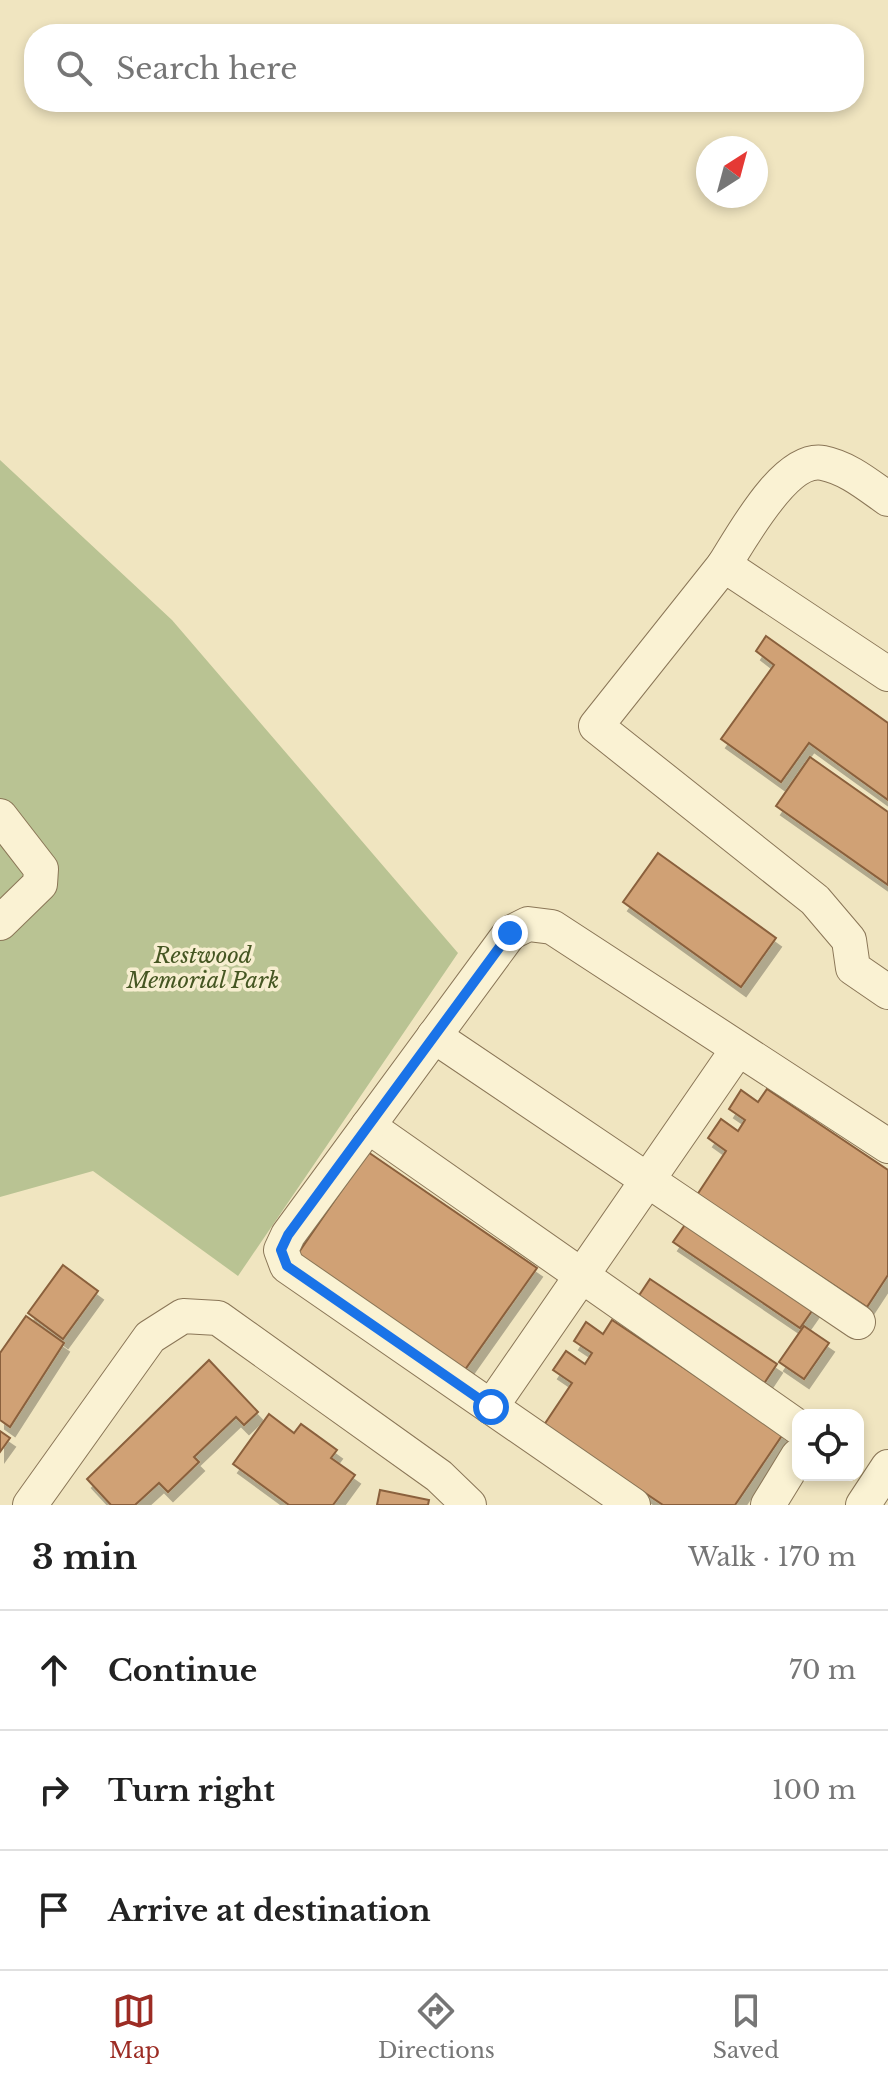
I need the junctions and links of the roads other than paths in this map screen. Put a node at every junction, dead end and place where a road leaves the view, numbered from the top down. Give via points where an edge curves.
1 (888, 499) edge
2 (724, 565) junction
3 (888, 674) edge
4 (0, 816) edge
5 (0, 923) edge
6 (888, 992) edge
7 (434, 1036) junction
8 (738, 1049) junction
9 (368, 1126) junction
10 (888, 1146) edge
11 (647, 1181) junction
12 (582, 1276) junction
13 (858, 1322) dead end
14 (491, 1407) junction
15 (792, 1423) edge
16 (792, 1466) edge
17 (30, 1505) edge
18 (469, 1505) edge
19 (633, 1505) edge
20 (768, 1505) edge

1 - 2 lane via 842,468 819,462 797,469 763,504
2 - 3 lane
2 - 6 lane via 596,726 815,900 849,940 853,968
4 - 5 lane via 41,869 40,884
7 - 8 lane via 510,933 528,924 552,927
7 - 9 lane
7 - 11 lane
8 - 10 lane
8 - 11 lane
9 - 12 lane
9 - 14 lane via 288,1235 281,1250 287,1266
11 - 12 lane
11 - 13 lane
12 - 14 lane
12 - 15 lane
14 - 19 lane
16 - 20 lane
17 - 18 lane via 150,1337 183,1316 218,1318 439,1476

